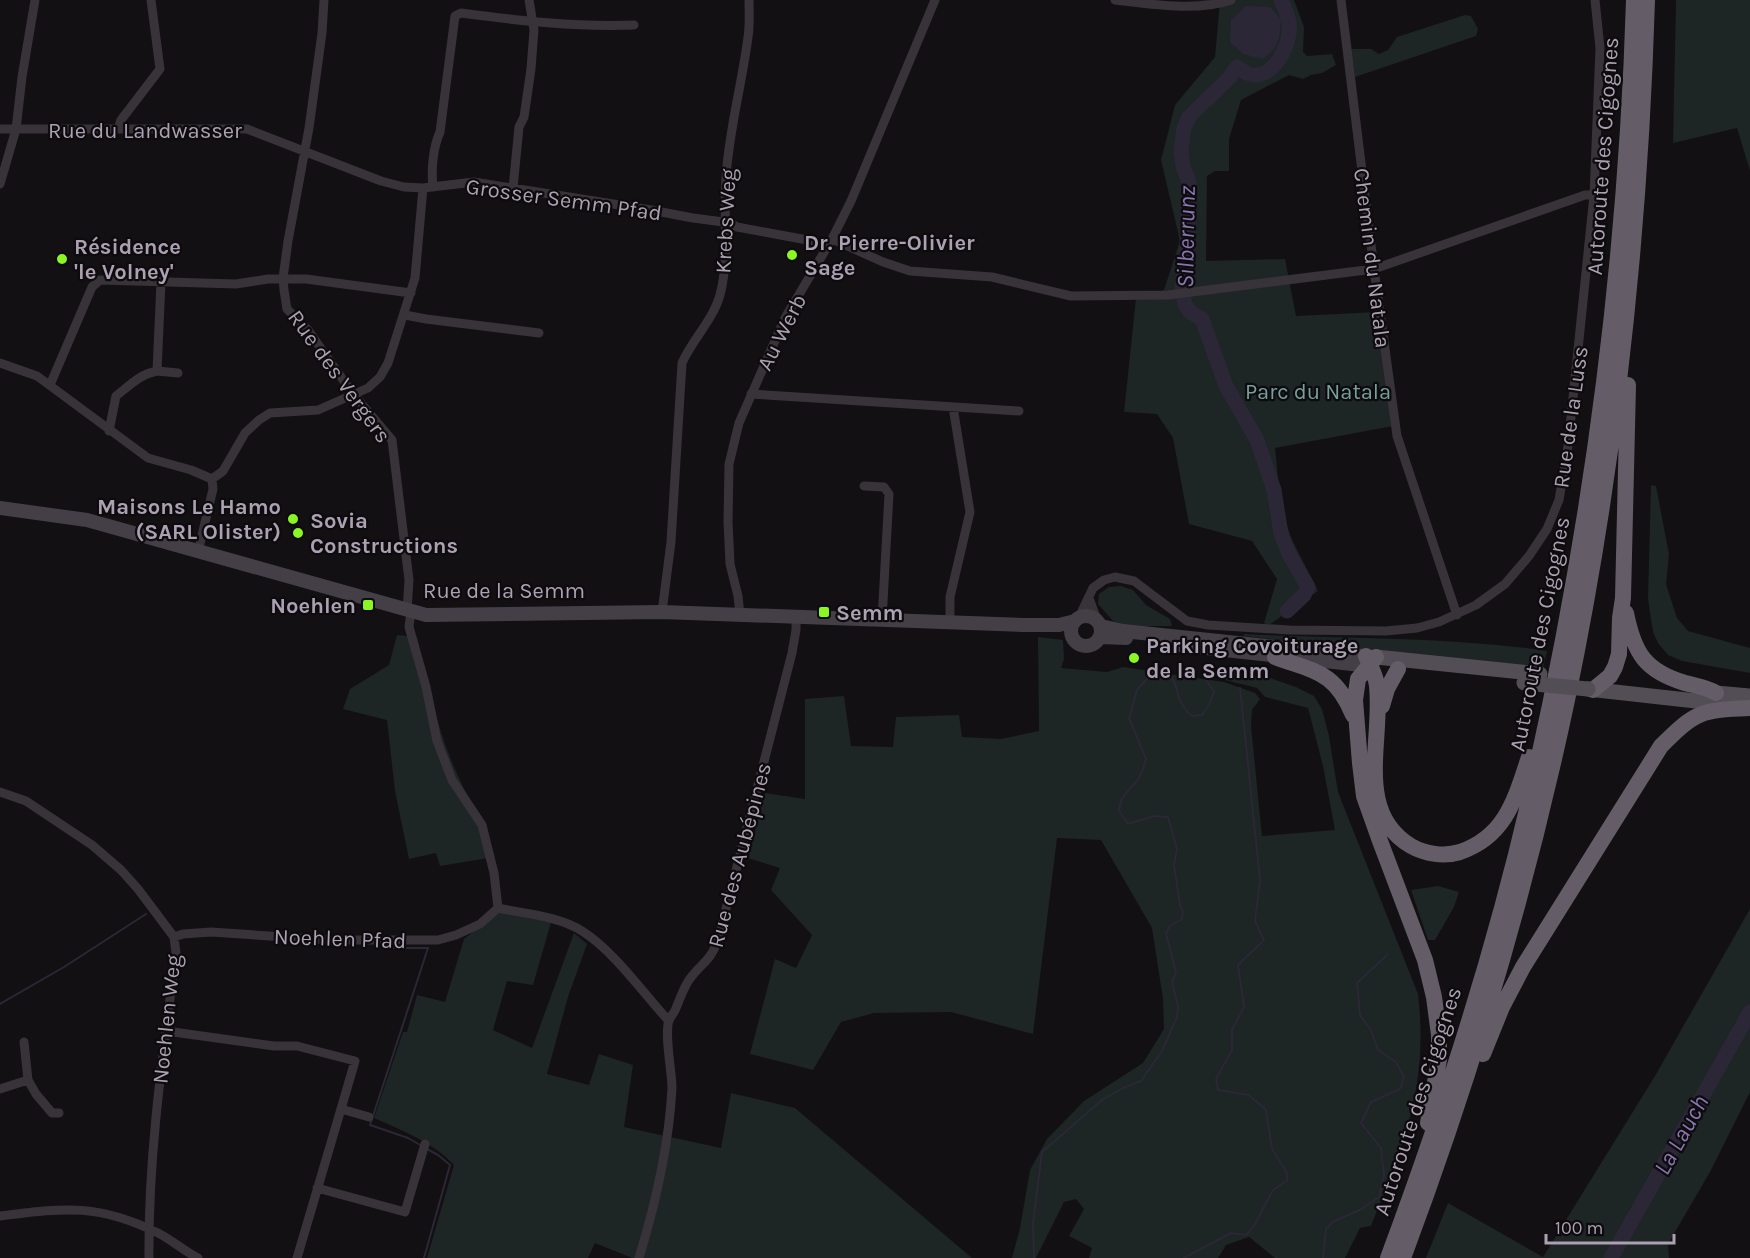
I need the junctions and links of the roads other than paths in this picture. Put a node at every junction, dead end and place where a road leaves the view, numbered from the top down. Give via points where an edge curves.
1 (35, 0) edge
2 (151, 0) edge
3 (324, 0) edge
4 (529, 0) edge
5 (749, 0) edge
6 (935, 0) edge
7 (1114, 0) edge
8 (1231, 0) edge
9 (1341, 0) edge
10 (1595, 0) edge
11 (1634, 0) edge
12 (1647, 0) edge
13 (534, 23) junction
14 (634, 25) dead end
15 (0, 129) edge
16 (16, 129) junction
17 (118, 129) junction
18 (305, 150) junction
19 (0, 184) edge
20 (428, 187) junction
21 (513, 188) junction
22 (1594, 195) junction
23 (724, 222) junction
24 (830, 242) junction
25 (1374, 269) junction
26 (283, 278) junction
27 (161, 282) junction
28 (411, 293) junction
29 (405, 315) junction
30 (1625, 328) junction
31 (539, 333) dead end
32 (0, 363) edge
33 (157, 371) junction
34 (178, 373) dead end
35 (50, 385) junction
36 (353, 394) junction
37 (751, 394) junction
38 (954, 407) junction
39 (1019, 411) dead end
40 (109, 431) junction
41 (212, 478) junction
42 (864, 486) dead end
43 (0, 508) edge
44 (198, 552) junction
45 (1089, 598) junction
46 (1623, 598) junction
47 (409, 611) junction
48 (662, 612) junction
49 (740, 615) junction
50 (1457, 615) junction
51 (796, 617) junction
52 (1078, 619) junction
53 (882, 620) junction
54 (950, 623) junction
55 (1022, 625) junction
56 (1100, 628) junction
57 (1071, 635) junction
58 (1275, 657) junction
59 (1371, 660) junction
60 (1398, 669) junction
61 (1548, 674) junction
62 (1594, 685) junction
63 (1716, 693) junction
64 (1750, 696) edge
65 (1750, 708) edge
66 (1357, 724) junction
67 (1378, 731) junction
68 (0, 792) edge
69 (498, 908) junction
70 (174, 937) junction
71 (669, 1021) junction
72 (166, 1031) junction
73 (24, 1042) dead end
74 (28, 1080) junction
75 (1463, 1087) junction
76 (0, 1089) edge
77 (341, 1109) junction
78 (59, 1113) dead end
79 (369, 1117) dead end
80 (425, 1143) dead end
81 (1422, 1163) junction
82 (317, 1188) junction
83 (0, 1216) edge
84 (148, 1230) junction
85 (149, 1258) edge
86 (198, 1258) edge
87 (297, 1258) edge
88 (639, 1258) edge
89 (1388, 1258) edge
90 (1403, 1258) edge

1 - 16 street
2 - 17 street via 160,69
3 - 18 street, Rue des Vergers
4 - 13 street
5 - 23 street, Krebs Weg via 749,34 729,149
6 - 24 street, Au Werb
7 - 8 street via 1198,6
9 - 25 street, Chemin du Natala
10 - 22 street, Rue de la Luss via 1600,48
11 - 61 highway, Autoroute des Cigognes via 1628,146 1612,326 1575,580
12 - 30 highway, Autoroute des Cigognes via 1641,146
13 - 14 street
13 - 20 street via 461,13 456,16
13 - 21 street
15 - 16 street, Rue du Landwasser
16 - 17 street, Rue du Landwasser
16 - 19 street
17 - 18 street, Rue du Landwasser via 242,129
18 - 20 street, Rue du Landwasser via 381,181 404,187
18 - 26 street, Rue des Vergers
20 - 21 street, Grosser Semm Pfad via 474,182
20 - 28 street
21 - 23 street, Grosser Semm Pfad
22 - 25 street, Grosser Semm Pfad
22 - 50 street, Rue de la Luss via 1559,500 1547,529 1505,584
23 - 24 street, Grosser Semm Pfad
23 - 48 street, Krebs Weg via 726,246 719,297 682,363 671,542
24 - 25 street, Grosser Semm Pfad via 910,271 993,277 1071,296 1177,295
24 - 37 street, Au Werb via 785,318
25 - 50 street, Chemin du Natala via 1397,436
26 - 27 street via 238,284
26 - 28 street
26 - 36 street, Rue des Vergers via 287,309 308,330
27 - 33 street
27 - 35 street via 100,280 92,287
28 - 29 street
29 - 31 street
29 - 36 street via 380,377
30 - 46 highway via 1630,349
30 - 75 highway, Autoroute des Cigognes via 1606,478 1567,702 1509,933
32 - 35 street via 37,376
33 - 34 street
33 - 40 street via 147,373 116,396
35 - 40 street
36 - 41 street via 326,407 270,412 244,433 223,471
36 - 47 street, Rue des Vergers via 392,440 409,579
37 - 38 street
37 - 49 street, Au Werb via 729,464 730,564
38 - 39 street
38 - 54 street via 970,512 951,597
40 - 41 street via 148,458
41 - 44 street via 213,489
42 - 53 street via 884,488 889,494
43 - 44 main road, Rue de la Semm via 75,517
44 - 47 main road, Rue de la Semm
45 - 50 street, Rue de la Luss via 1104,580 1126,578 1187,621 1289,630 1386,631 1417,628
45 - 52 street, Rue de la Luss
45 - 56 street
46 - 62 highway via 1615,667
46 - 63 highway via 1634,644 1647,663 1669,678
47 - 48 main road, Rue de la Semm via 455,616
47 - 69 street, Rue des Vergers via 437,741 452,780 482,825
48 - 49 main road, Rue de la Semm
49 - 51 main road, Rue de la Semm
51 - 53 main road, Rue de la Semm
51 - 71 street, Rue des Aubépines via 792,653 718,940 713,954 682,991
52 - 55 main road, Rue de la Semm via 1064,624
52 - 56 main road via 1090,616
52 - 57 main road
53 - 54 main road, Rue de la Semm
54 - 55 main road, Rue de la Semm
55 - 57 main road, Rue de la Semm
56 - 57 main road via 1095,644 1086,647
56 - 58 main road via 1125,638
56 - 59 main road
58 - 59 main road
58 - 66 highway via 1324,675 1347,700
59 - 60 main road
59 - 61 main road
59 - 66 highway via 1358,680
59 - 67 highway via 1377,686
60 - 62 main road, bridge
60 - 67 highway via 1387,689
61 - 62 main road
61 - 67 highway via 1532,750 1508,813 1490,836 1474,847 1436,854 1417,850 1392,831 1376,794
61 - 81 highway, Autoroute des Cigognes via 1529,801 1496,931
62 - 63 main road
62 - 65 main road
63 - 64 main road
65 - 75 highway via 1699,714 1687,720 1661,746 1523,967 1472,1080
66 - 81 highway via 1364,796 1425,960 1434,998 1439,1059
68 - 70 street, Noehlen Weg via 26,801 92,845 121,870
69 - 70 street, Noehlen Pfad via 480,924 438,940 329,940 211,932
69 - 71 street via 564,922 582,931 613,958
70 - 72 street, Noehlen Weg via 176,953
71 - 88 street, Rue des Aubépines via 672,1087 668,1140
72 - 77 street via 297,1046 355,1061
72 - 84 street, Noehlen Weg via 156,1106
73 - 74 street
74 - 76 street
74 - 78 street via 52,1113
75 - 90 highway, Autoroute des Cigognes
77 - 79 street
77 - 82 street
80 - 82 street via 405,1212
81 - 89 highway, Autoroute des Cigognes
82 - 87 street
83 - 84 street via 80,1209 105,1213
84 - 85 street, Noehlen Weg
84 - 86 street

